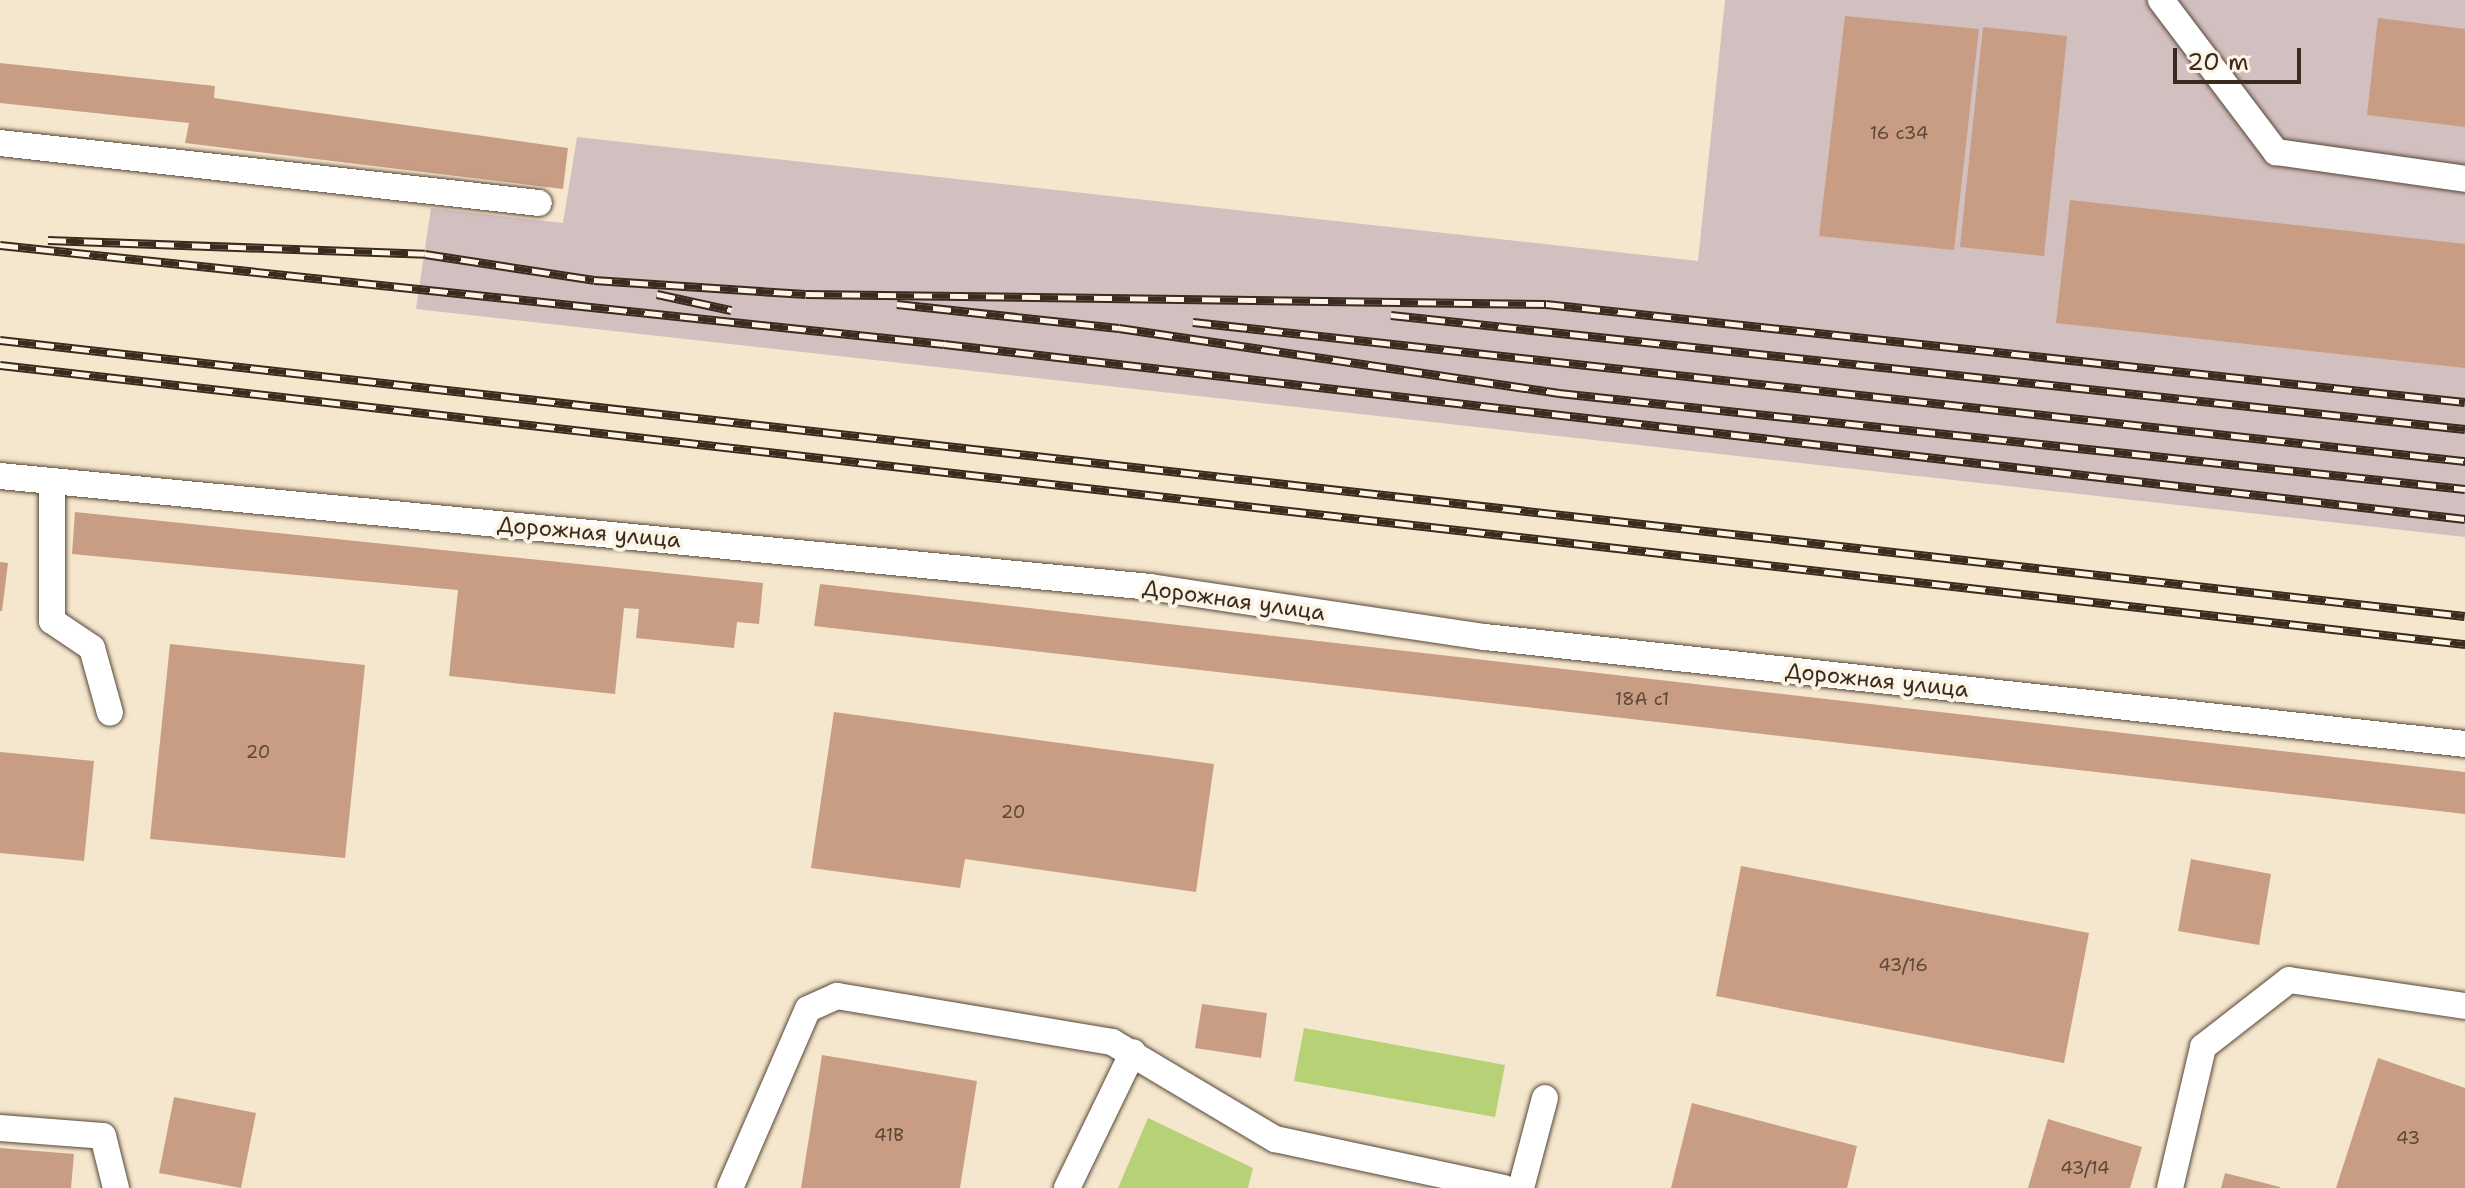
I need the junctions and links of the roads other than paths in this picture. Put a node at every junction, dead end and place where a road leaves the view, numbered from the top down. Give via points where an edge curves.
1 (2161, 0) edge
2 (0, 143) edge
3 (2465, 179) edge
4 (539, 203) dead end
5 (0, 476) edge
6 (52, 481) junction
7 (110, 713) dead end
8 (2465, 744) edge
9 (2465, 1006) edge
10 (1133, 1052) junction
11 (1545, 1098) dead end
12 (0, 1128) edge
13 (116, 1188) edge
14 (730, 1188) edge
15 (1067, 1188) edge
16 (1504, 1188) edge
17 (1521, 1188) edge
18 (2170, 1188) edge

1 - 3 lane via 2276,152
2 - 4 lane
5 - 6 lane, Дорожная улица
6 - 7 lane via 52,621 92,648
6 - 8 lane, Дорожная улица via 1150,587 1485,637
9 - 18 lane via 2289,980 2203,1047
10 - 14 lane via 1112,1042 820,998 808,1009
10 - 15 lane
10 - 16 lane via 1275,1139
11 - 17 lane
12 - 13 lane via 103,1136

